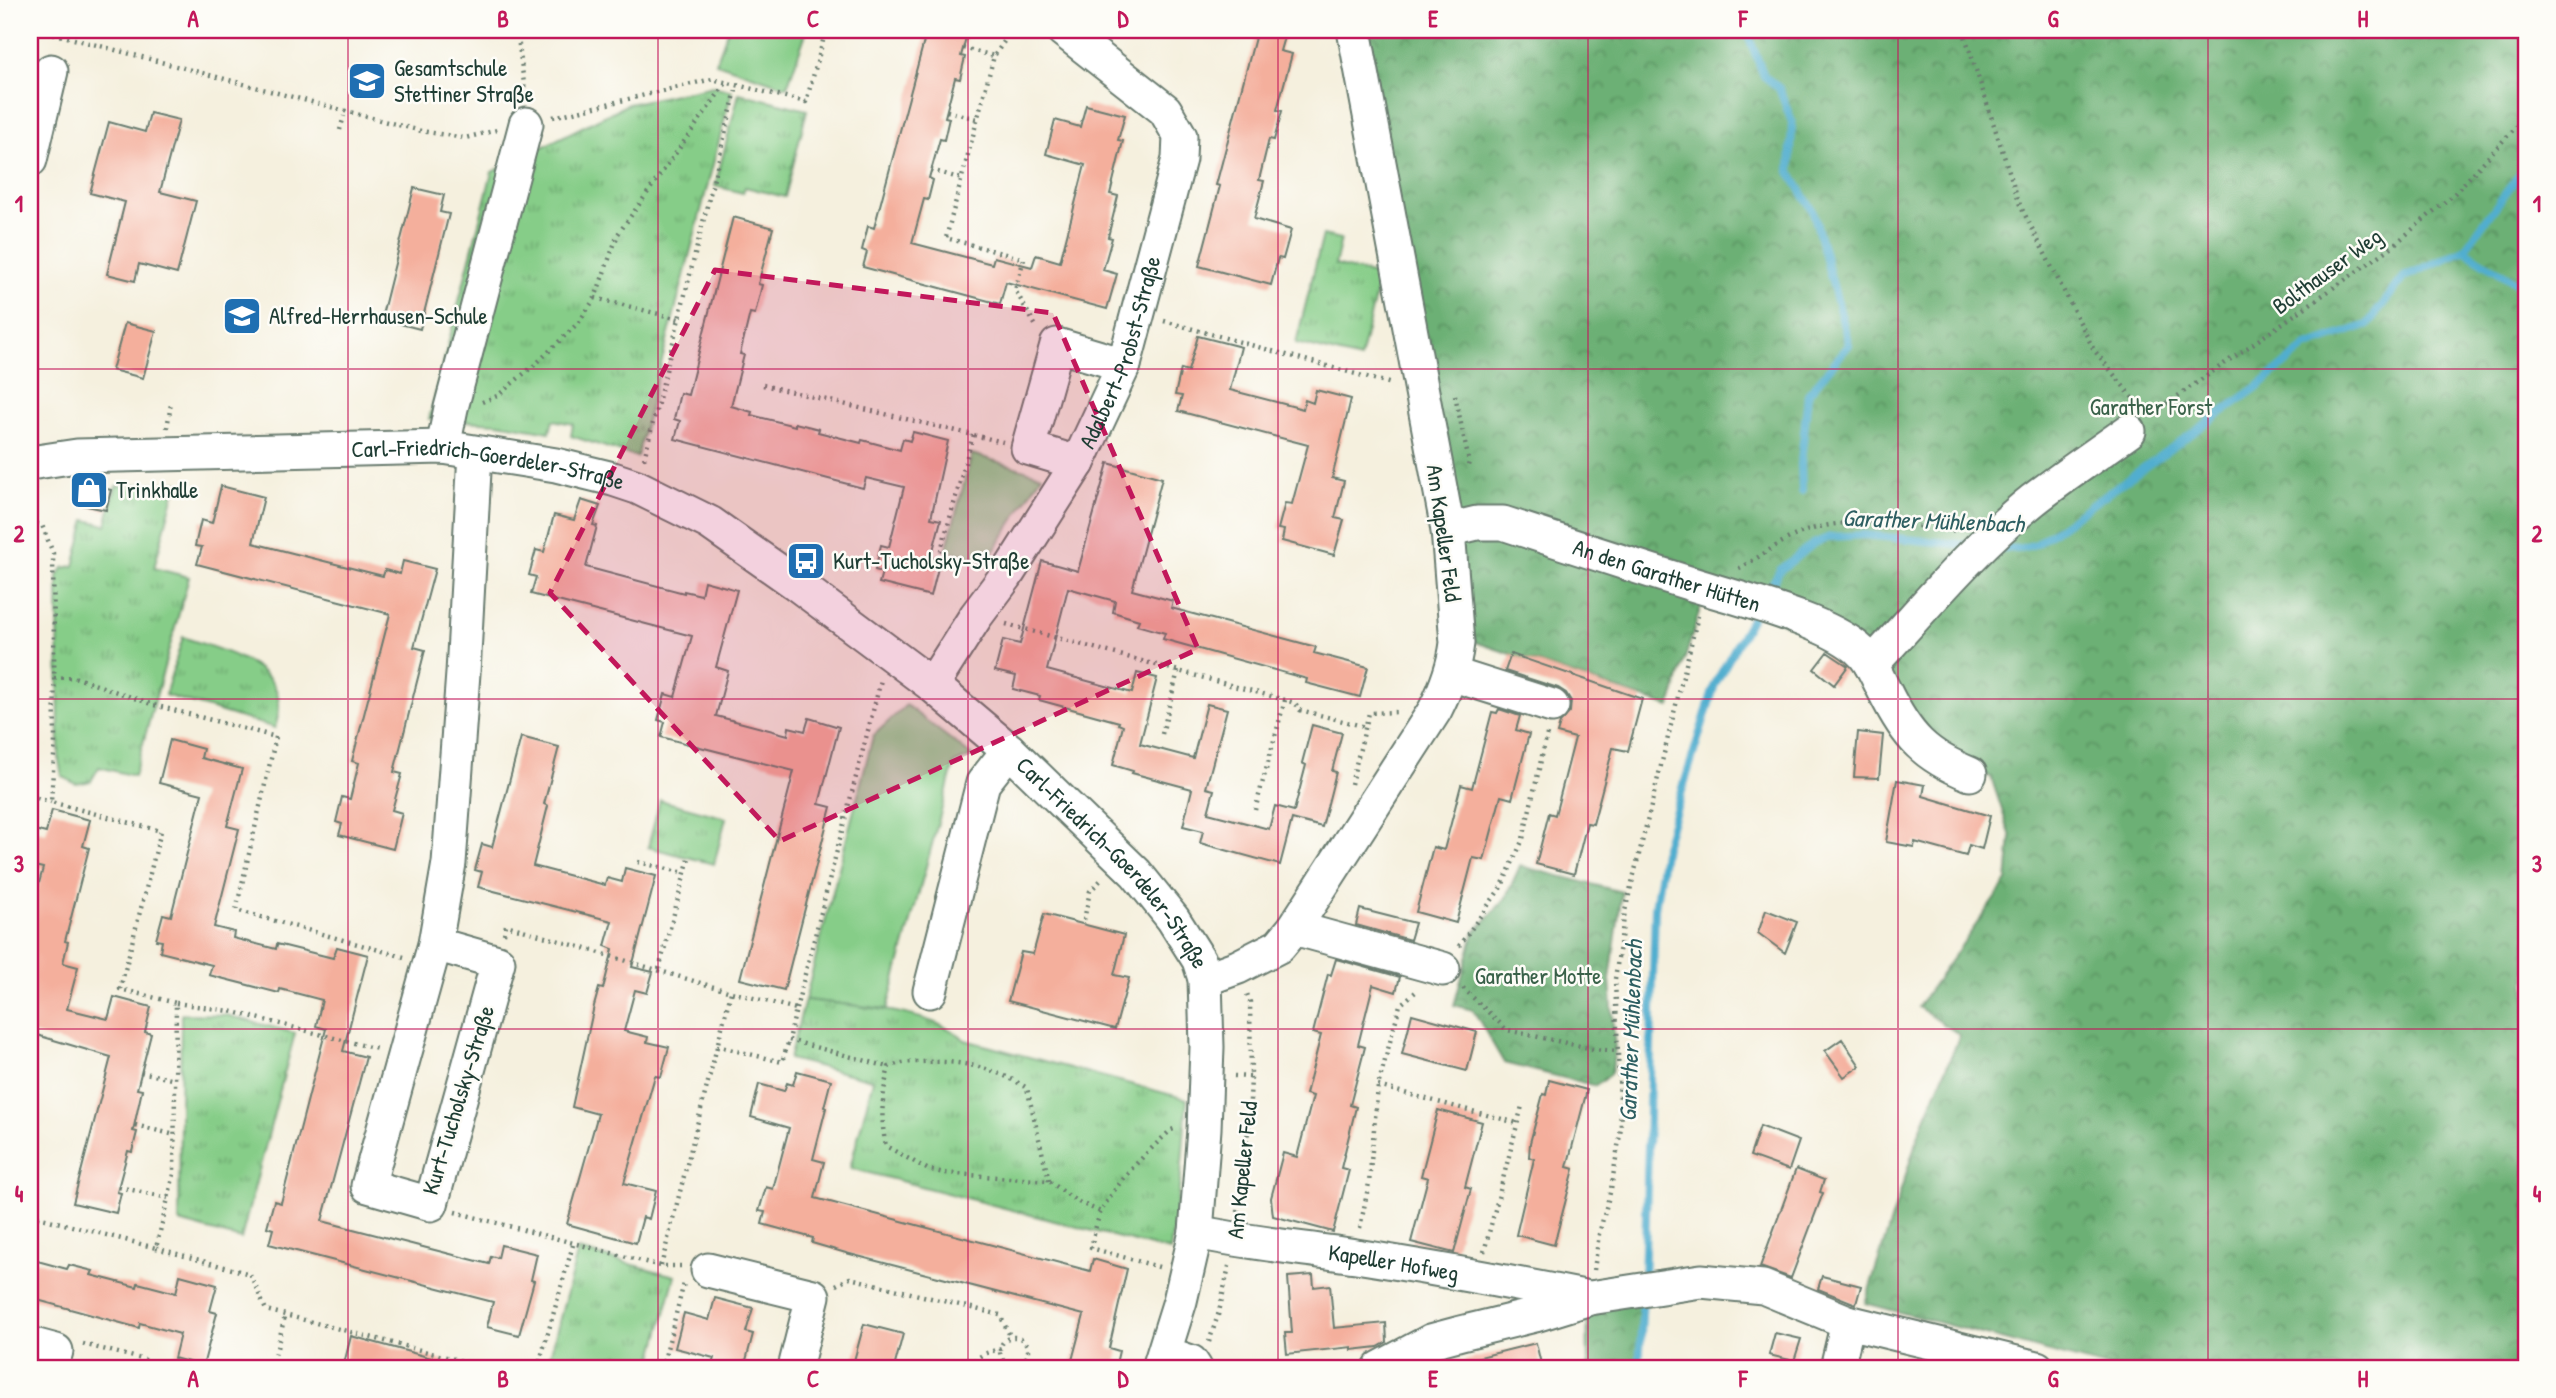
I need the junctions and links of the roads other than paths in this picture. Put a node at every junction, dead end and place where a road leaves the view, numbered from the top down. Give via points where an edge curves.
1 (1063, 30) edge
2 (1354, 30) edge
3 (51, 71) dead end
4 (526, 124) road end
5 (30, 160) edge
6 (1124, 365) junction
7 (2138, 424) road end
8 (443, 447) junction
9 (475, 453) junction
10 (30, 463) edge
11 (1078, 463) junction
12 (1448, 530) junction
13 (1871, 665) junction
14 (1451, 674) junction
15 (932, 685) junction
16 (1552, 706) dead end
17 (1009, 750) junction
18 (1970, 774) dead end
19 (1294, 928) junction
20 (433, 954) junction
21 (1443, 969) dead end
22 (1205, 979) junction
23 (930, 991) dead end
24 (1204, 1129) joint
25 (1196, 1232) junction
26 (698, 1268) road end
27 (1590, 1298) junction
28 (1848, 1322) junction
29 (30, 1344) edge
30 (1162, 1360) edge
31 (1974, 1360) edge
32 (51, 1368) edge
33 (795, 1368) edge
34 (1204, 1368) edge
35 (1380, 1368) edge
36 (1837, 1368) edge
37 (2037, 1368) edge

1 - 6 street, Adalbert-Probst-Straße via 1165,110 1180,136 1180,159
2 - 12 street, Am Kapeller Feld
3 - 5 street
4 - 8 street
6 - 11 street, Adalbert-Probst-Straße
6 - 11 street via 1057,345 1028,448
7 - 13 street via 2032,501 1962,567
8 - 9 street, Carl-Friedrich-Goerdeler-Straße
8 - 10 street, Carl-Friedrich-Goerdeler-Straße via 77,456
9 - 15 street, Carl-Friedrich-Goerdeler-Straße via 556,464 636,487 710,523
9 - 20 street, Kurt-Tucholsky-Straße via 449,863
11 - 15 street, Adalbert-Probst-Straße
12 - 13 street, An den Garather Hütten via 1503,523 1774,610 1846,640
12 - 14 street, Am Kapeller Feld via 1457,643
13 - 18 street, An den Garather Hütten via 1906,729 1922,747 1943,763
14 - 16 street
14 - 19 street, Am Kapeller Feld via 1435,710
15 - 17 street, Carl-Friedrich-Goerdeler-Straße
17 - 22 street, Carl-Friedrich-Goerdeler-Straße via 1122,859 1173,919 1199,960
17 - 23 street via 983,783
19 - 21 street
19 - 22 street, Am Kapeller Feld via 1279,946
20 - 20 street, Kurt-Tucholsky-Straße via 498,962 431,1204 369,1186
22 - 24 street, Carl-Friedrich-Goerdeler-Straße
24 - 25 street, Am Kapeller Feld
25 - 27 street, Kapeller Hofweg
25 - 30 street, Am Kapeller Feld
26 - 33 street via 813,1296
27 - 28 street, Kapeller Hofweg via 1701,1281 1763,1287
27 - 35 street, Kapeller Hofweg via 1431,1341
28 - 31 street, Kapeller Hofweg
28 - 36 street
29 - 32 street via 56,1351
30 - 34 street, Am Kapeller Feld
31 - 37 street, Kapeller Hofweg

